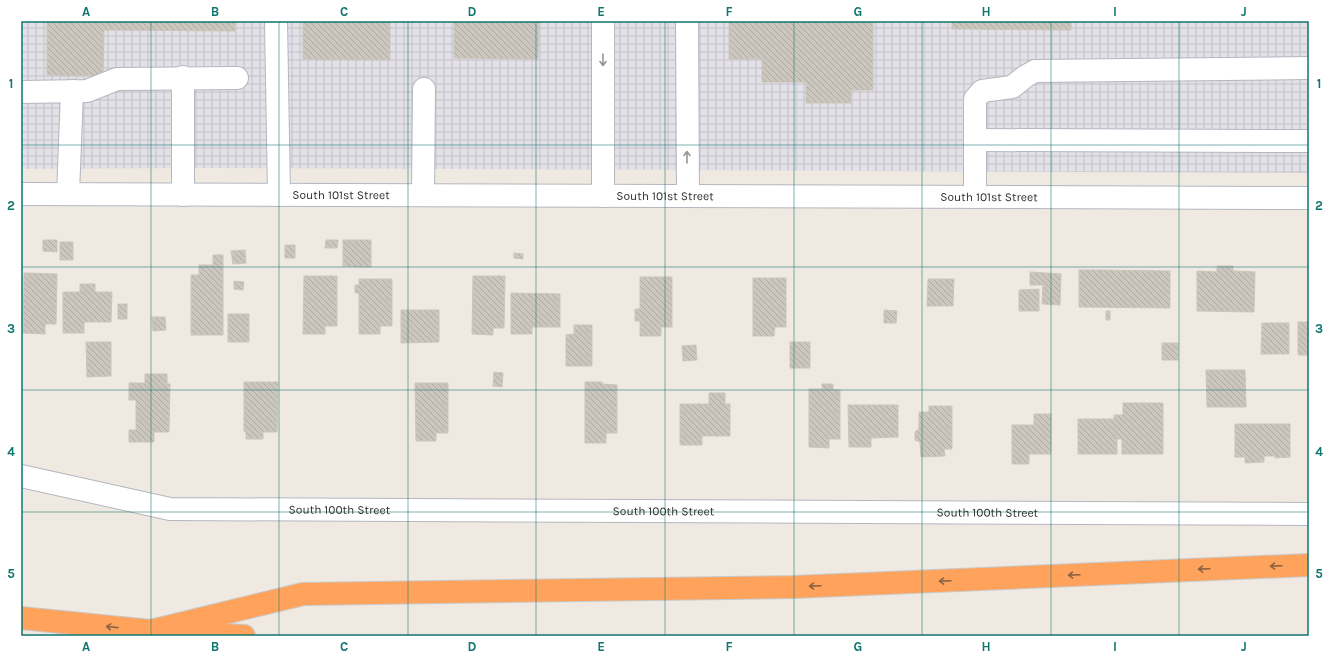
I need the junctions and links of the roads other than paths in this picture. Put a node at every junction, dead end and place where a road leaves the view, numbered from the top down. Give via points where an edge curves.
1 (276, 21) edge
2 (603, 21) edge
3 (687, 21) edge
4 (1309, 68) edge
5 (182, 77) junction
6 (237, 78) dead end
7 (424, 89) dead end
8 (21, 92) edge
9 (72, 92) junction
10 (975, 140) junction
11 (1309, 141) edge
12 (21, 194) edge
13 (68, 194) junction
14 (423, 194) junction
15 (183, 195) junction
16 (278, 195) junction
17 (603, 196) junction
18 (688, 196) junction
19 (975, 197) junction
20 (1309, 198) edge
21 (21, 476) edge
22 (1309, 514) edge
23 (1309, 565) edge
24 (21, 618) edge
25 (151, 631) junction
26 (244, 636) edge

1 - 16 street
2 -> 17 street
18 -> 3 street
4 - 10 street via 1035,71 1012,87 982,91 975,99
5 - 6 street
5 - 9 street via 117,79 87,92
5 - 15 street
7 - 14 street
8 - 9 street
9 - 13 street
10 - 11 street
10 - 19 street
12 - 13 street, South 101st Street
13 - 15 street, South 101st Street
14 - 16 street, South 101st Street
14 - 17 street, South 101st Street
15 - 16 street, South 101st Street
17 - 18 street, South 101st Street
18 - 19 street, South 101st Street
19 - 20 street, South 101st Street
21 - 22 street, South 100th Street via 170,508
23 -> 25 highway via 793,587 303,594
25 -> 24 highway
25 - 26 highway

